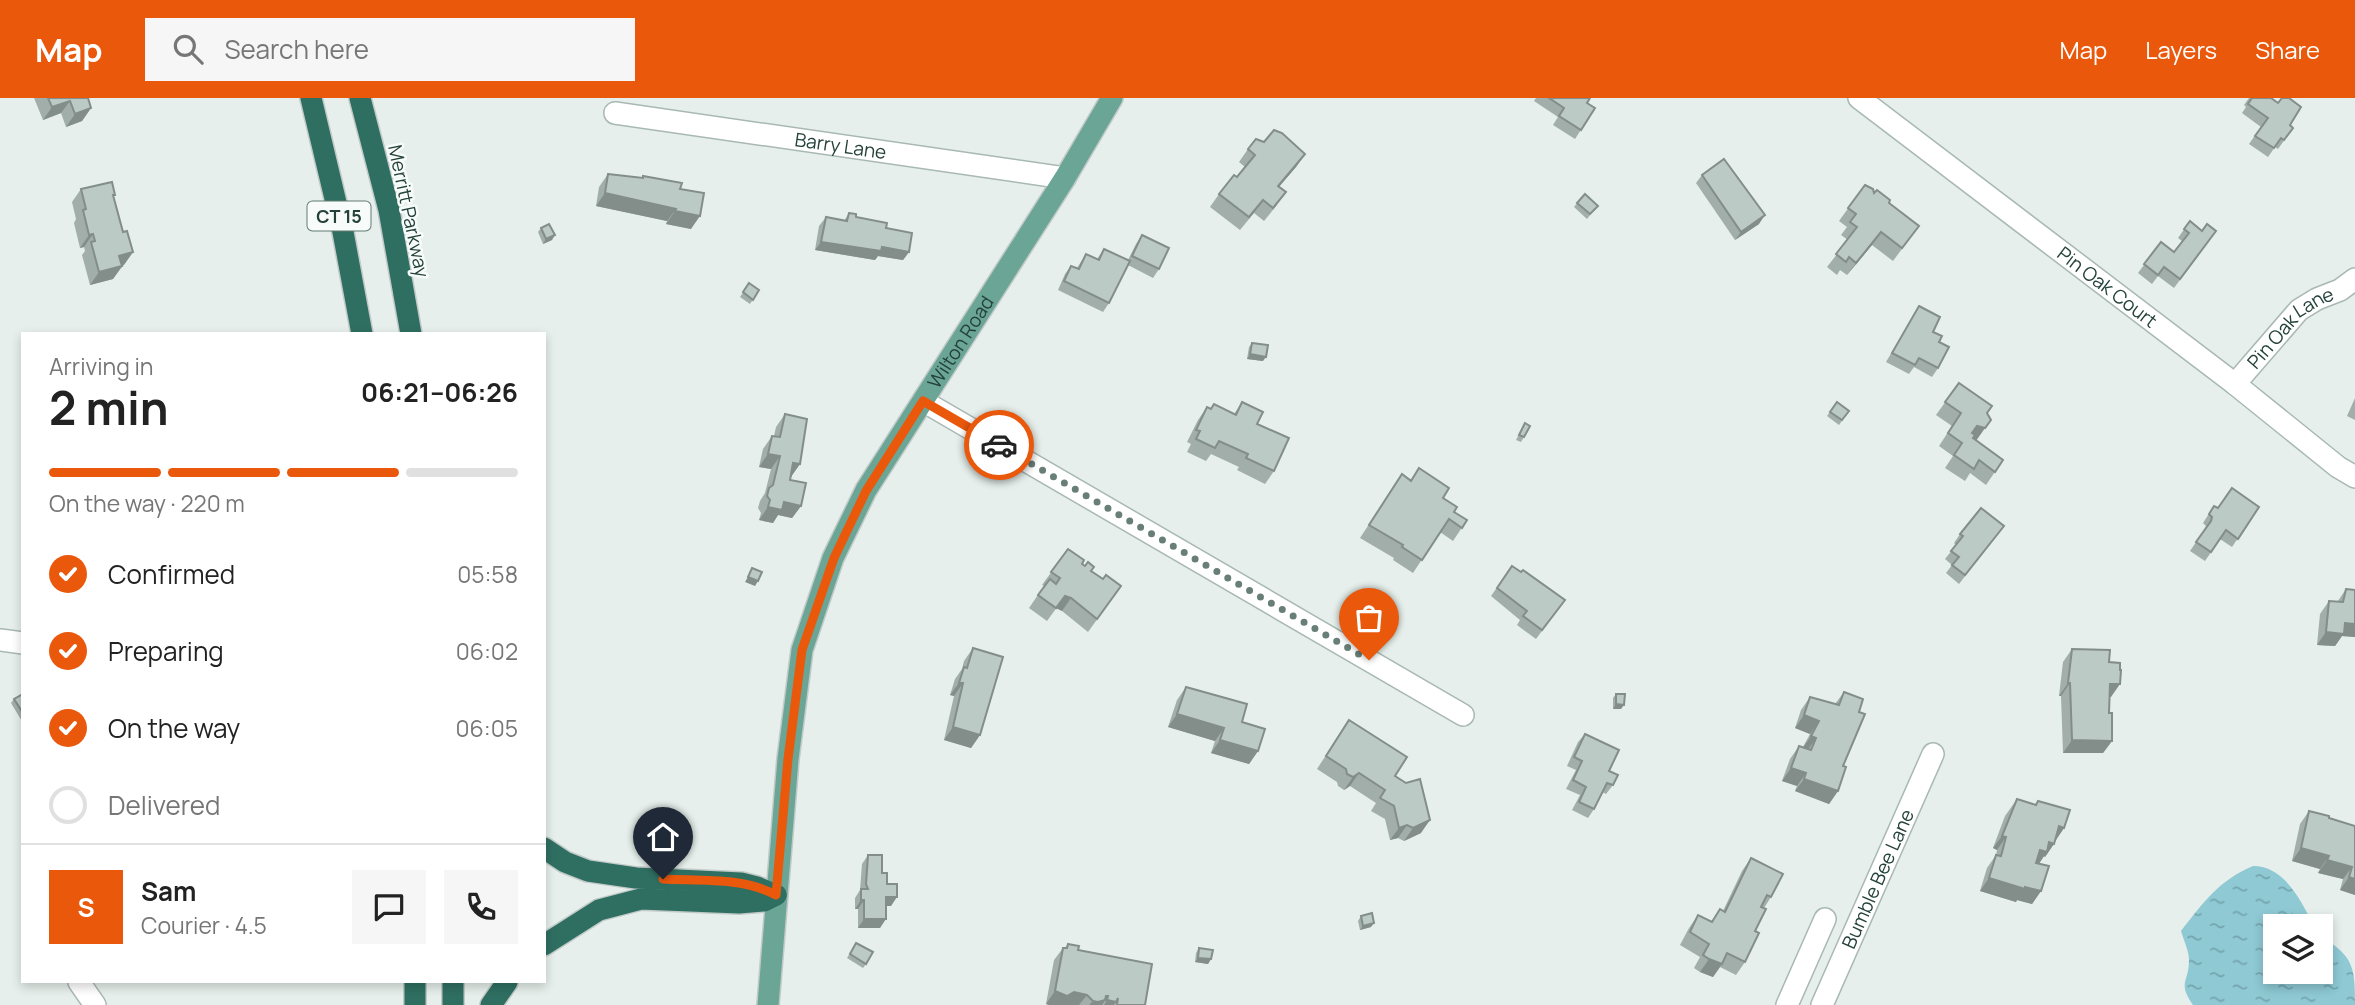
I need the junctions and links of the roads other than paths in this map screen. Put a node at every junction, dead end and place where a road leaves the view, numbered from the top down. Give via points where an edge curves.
1 (311, 98) edge
2 (360, 98) edge
3 (1112, 98) edge
4 (1859, 98) edge
5 (615, 113) dead end
6 (1065, 178) junction
7 (389, 210) junction
8 (2355, 279) edge
9 (362, 332) edge
10 (411, 332) edge
11 (419, 332) edge
12 (2235, 384) junction
13 (923, 401) junction
14 (2355, 477) edge
15 (0, 640) edge
16 (21, 643) edge
17 (1463, 715) dead end
18 (1933, 754) dead end
19 (546, 849) edge
20 (776, 895) junction
21 (1825, 919) dead end
22 (546, 944) edge
23 (80, 983) edge
24 (415, 983) edge
25 (453, 983) edge
26 (507, 983) edge
27 (95, 1005) edge
28 (415, 1005) edge
29 (453, 1005) edge
30 (491, 1005) edge
31 (768, 1005) edge
32 (1787, 1005) edge
33 (1822, 1005) edge

1 - 9 highway, CT 15
2 - 7 highway, Merritt Parkway / CT 15
3 - 6 main road, Wilton Road
4 - 12 street, Pin Oak Court
5 - 6 street, Barry Lane
6 - 13 main road, Wilton Road
7 - 10 highway, Merritt Parkway / CT 15
7 - 11 highway
8 - 12 street, Pin Oak Lane via 2299,310
12 - 14 street, Pin Oak Court
13 - 17 street
13 - 20 main road, Wilton Road via 866,491 834,558 802,650
15 - 16 street
18 - 33 street, Bumble Bee Lane
19 - 20 highway via 588,871 741,883
20 - 22 highway via 739,903 641,899 599,910
20 - 31 main road, Wilton Road
21 - 32 street
23 - 27 street
24 - 28 highway
25 - 29 highway
26 - 30 highway

